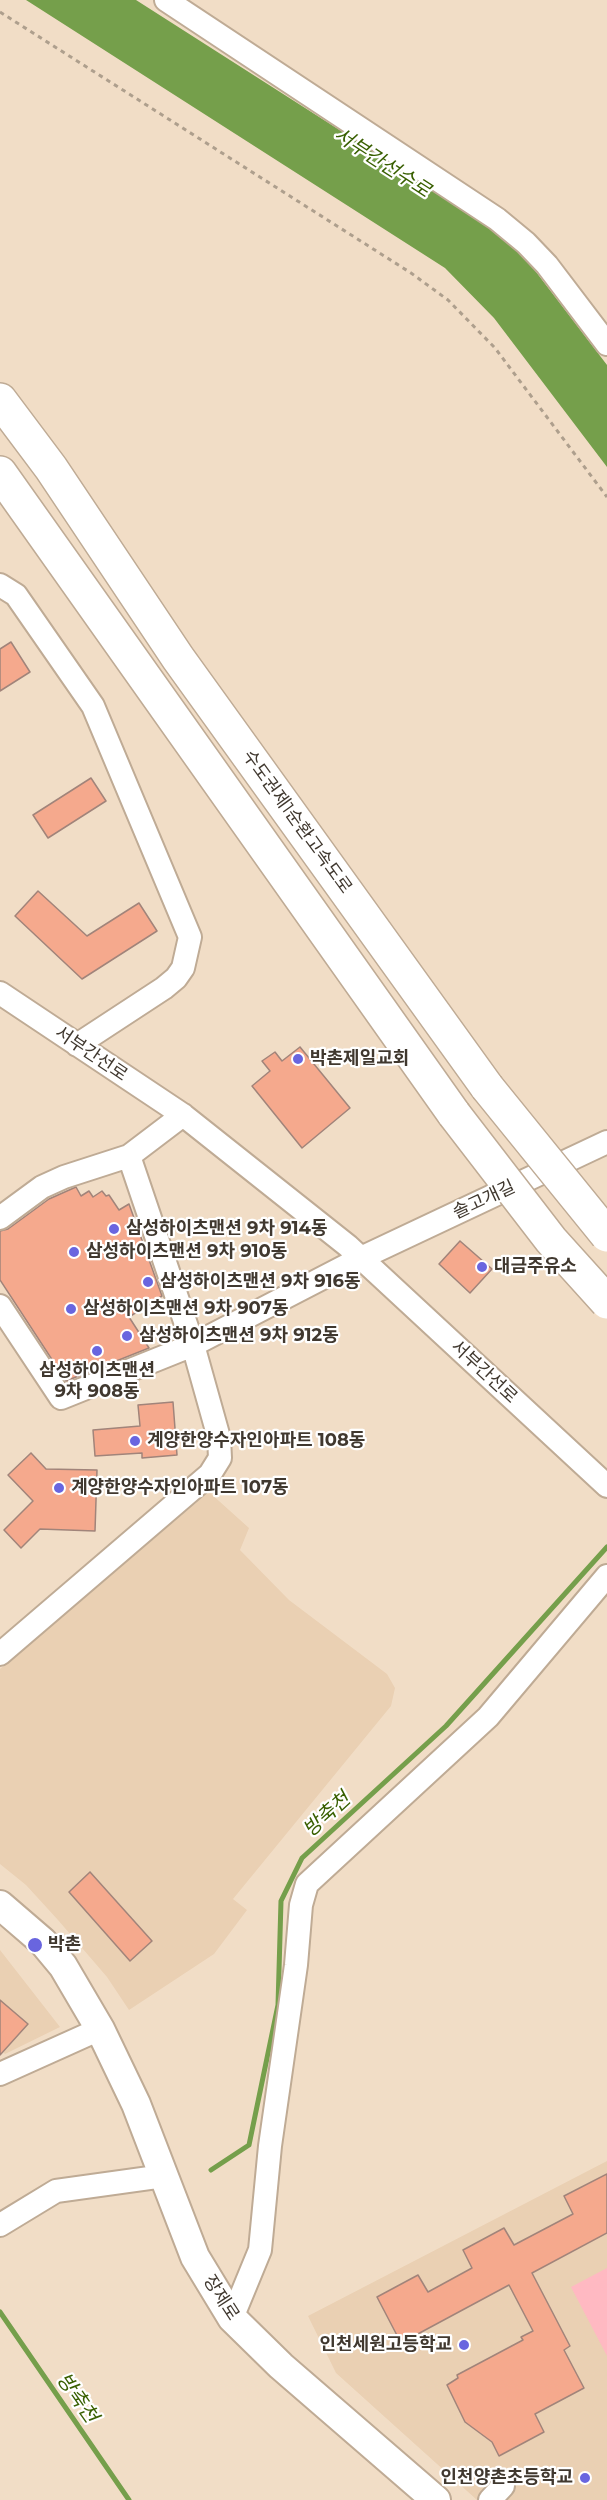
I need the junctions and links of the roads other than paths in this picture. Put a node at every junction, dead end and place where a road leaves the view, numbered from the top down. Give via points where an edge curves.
1 (166, 0) edge
2 (607, 344) edge
3 (0, 400) edge
4 (0, 473) edge
5 (0, 585) edge
6 (0, 993) edge
7 (77, 1045) junction
8 (183, 1115) junction
9 (607, 1142) edge
10 (129, 1156) junction
11 (0, 1218) edge
12 (607, 1235) edge
13 (361, 1258) junction
14 (607, 1302) edge
15 (0, 1306) edge
16 (193, 1345) junction
17 (607, 1486) edge
18 (607, 1576) edge
19 (0, 1654) edge
20 (0, 1905) edge
21 (100, 2029) junction
22 (0, 2074) edge
23 (164, 2176) junction
24 (0, 2225) edge
25 (232, 2318) junction
26 (436, 2500) edge

1 - 2 street via 497,219 547,265
3 - 12 highway, 수도권제1순환고속도로, bridge via 51,468 178,658 487,1086
4 - 14 highway, bridge via 454,1114 551,1240
5 - 7 street via 16,595 93,706 190,937 183,968 176,978
6 - 7 street, 서부간선로
7 - 8 street, 서부간선로
8 - 10 street
8 - 13 street, 서부간선로
9 - 13 street, 솔고개길
10 - 11 street via 42,1187
10 - 16 street
13 - 16 street
13 - 17 street, 서부간선로
15 - 16 street via 61,1398
16 - 19 street via 219,1438 220,1458 210,1474
18 - 25 street via 488,1717 306,1884 270,2146 260,2250
20 - 21 main road, 장제로 via 43,1942 63,1966
21 - 22 street
21 - 23 main road, 장제로 via 136,2104
23 - 24 street via 56,2191
23 - 25 main road, 장제로 via 195,2257
25 - 26 main road, 장제로 via 281,2366

